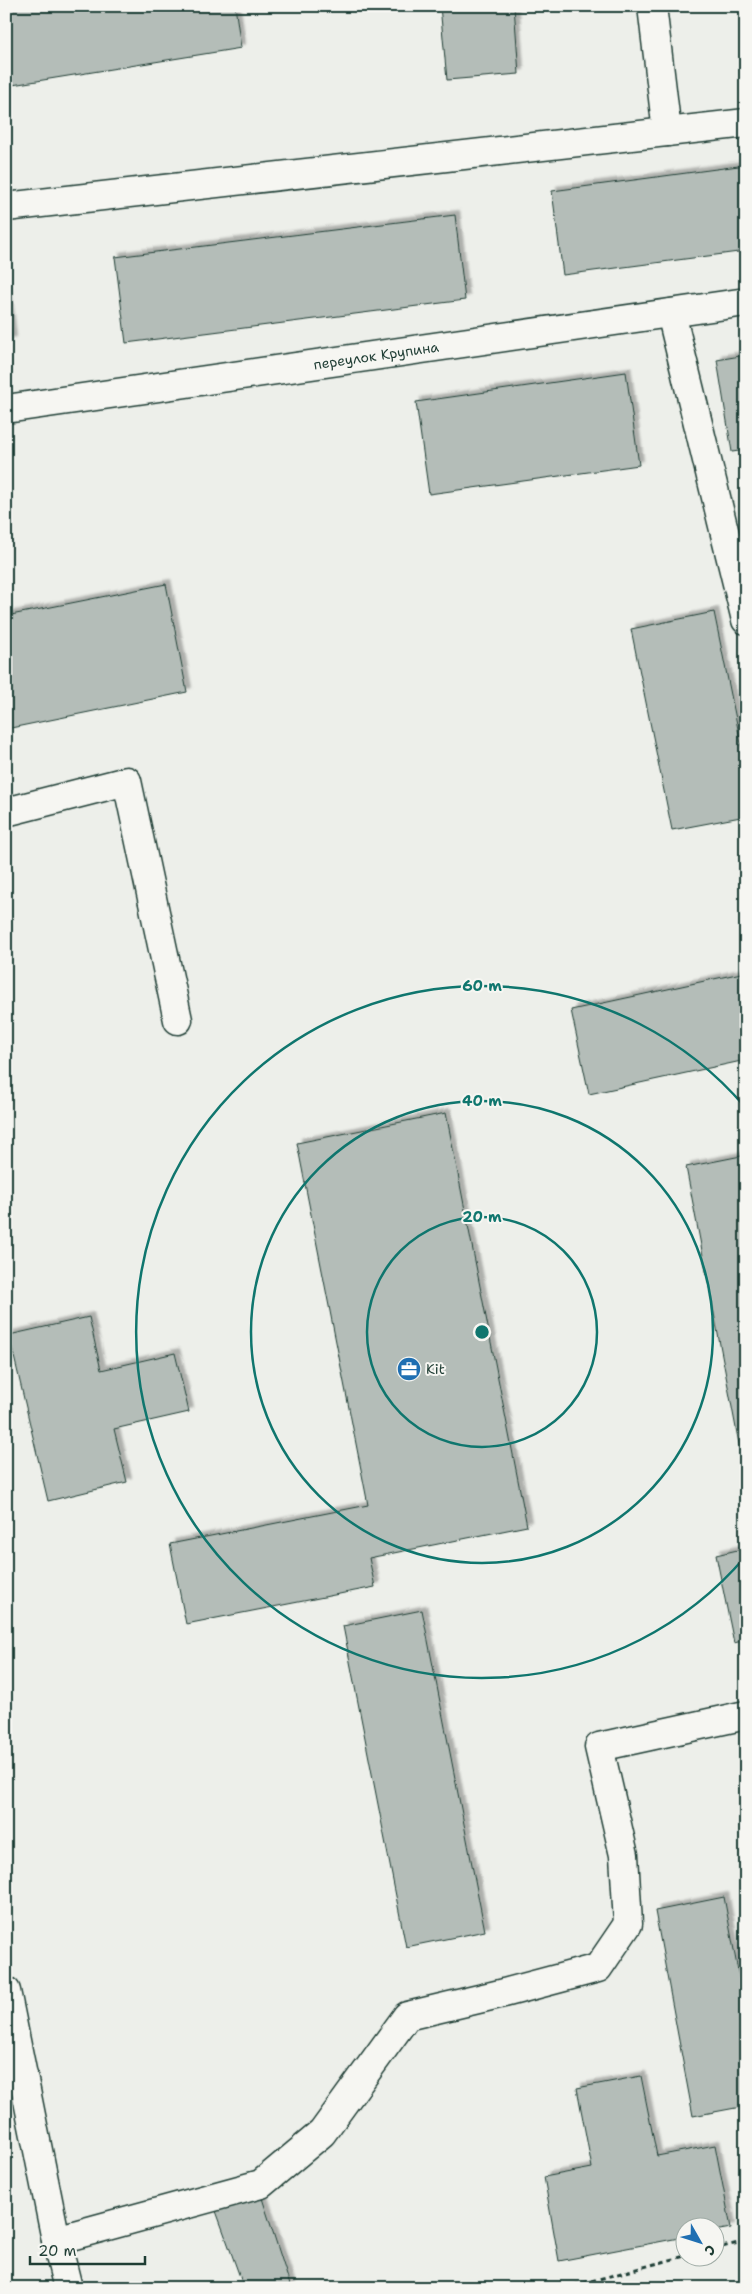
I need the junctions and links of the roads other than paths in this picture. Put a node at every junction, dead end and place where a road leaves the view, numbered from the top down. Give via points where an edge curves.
1 (652, 6) edge
2 (746, 123) edge
3 (667, 132) junction
4 (6, 207) edge
5 (746, 302) edge
6 (671, 313) junction
7 (6, 409) edge
8 (746, 620) edge
9 (6, 812) edge
10 (178, 1020) dead end
11 (746, 1715) edge
12 (6, 1991) edge
13 (56, 2240) junction
14 (68, 2288) edge

1 - 3 street
2 - 3 street
3 - 4 street
5 - 6 street, переулок Крупина
6 - 7 street, переулок Крупина
6 - 8 street
9 - 10 street via 127,781
11 - 13 street via 599,1747 624,1855 628,1924 598,1968 407,2016 322,2133 261,2184
12 - 13 street
13 - 14 street

